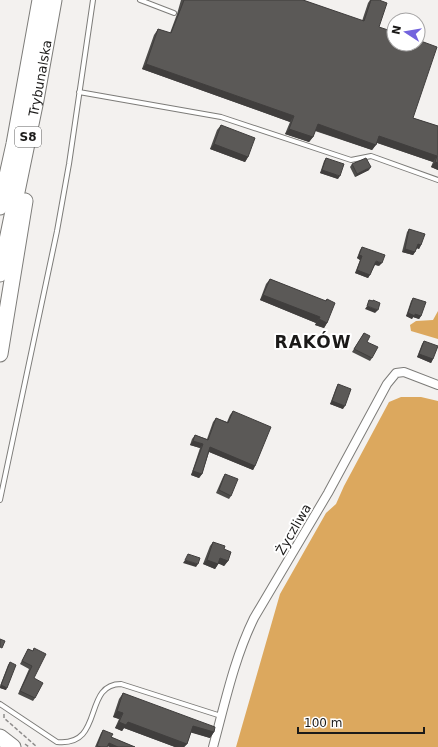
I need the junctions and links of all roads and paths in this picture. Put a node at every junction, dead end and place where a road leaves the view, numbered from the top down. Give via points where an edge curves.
1 (40, 0) edge
2 (54, 0) edge
3 (93, 0) edge
4 (140, 0) edge
5 (174, 13) dead end
6 (79, 92) junction
7 (36, 100) junction
8 (438, 180) edge
9 (0, 207) edge
10 (0, 274) edge
11 (0, 354) edge
12 (438, 385) edge
13 (0, 500) edge
14 (0, 704) edge
15 (7, 709) junction
16 (221, 716) junction
17 (0, 737) edge
18 (13, 747) edge
19 (37, 747) edge
20 (213, 747) edge

1 - 9 highway, Trybunalska / S8
2 - 7 highway, Trybunalska / S8
3 - 6 lane
4 - 5 lane
6 - 8 lane via 221,117 351,160 371,156
6 - 13 lane via 57,231
7 - 10 highway, Trybunalska / S8
7 - 11 highway via 33,154
12 - 16 street, Życzliwa via 404,372 396,374 387,384 328,493 254,618 237,656
14 - 15 lane
15 - 16 lane via 57,742 66,743 76,742 84,736 100,695 112,684 121,684
15 - 19 path via 4,718
16 - 20 street, Życzliwa
17 - 18 highway

